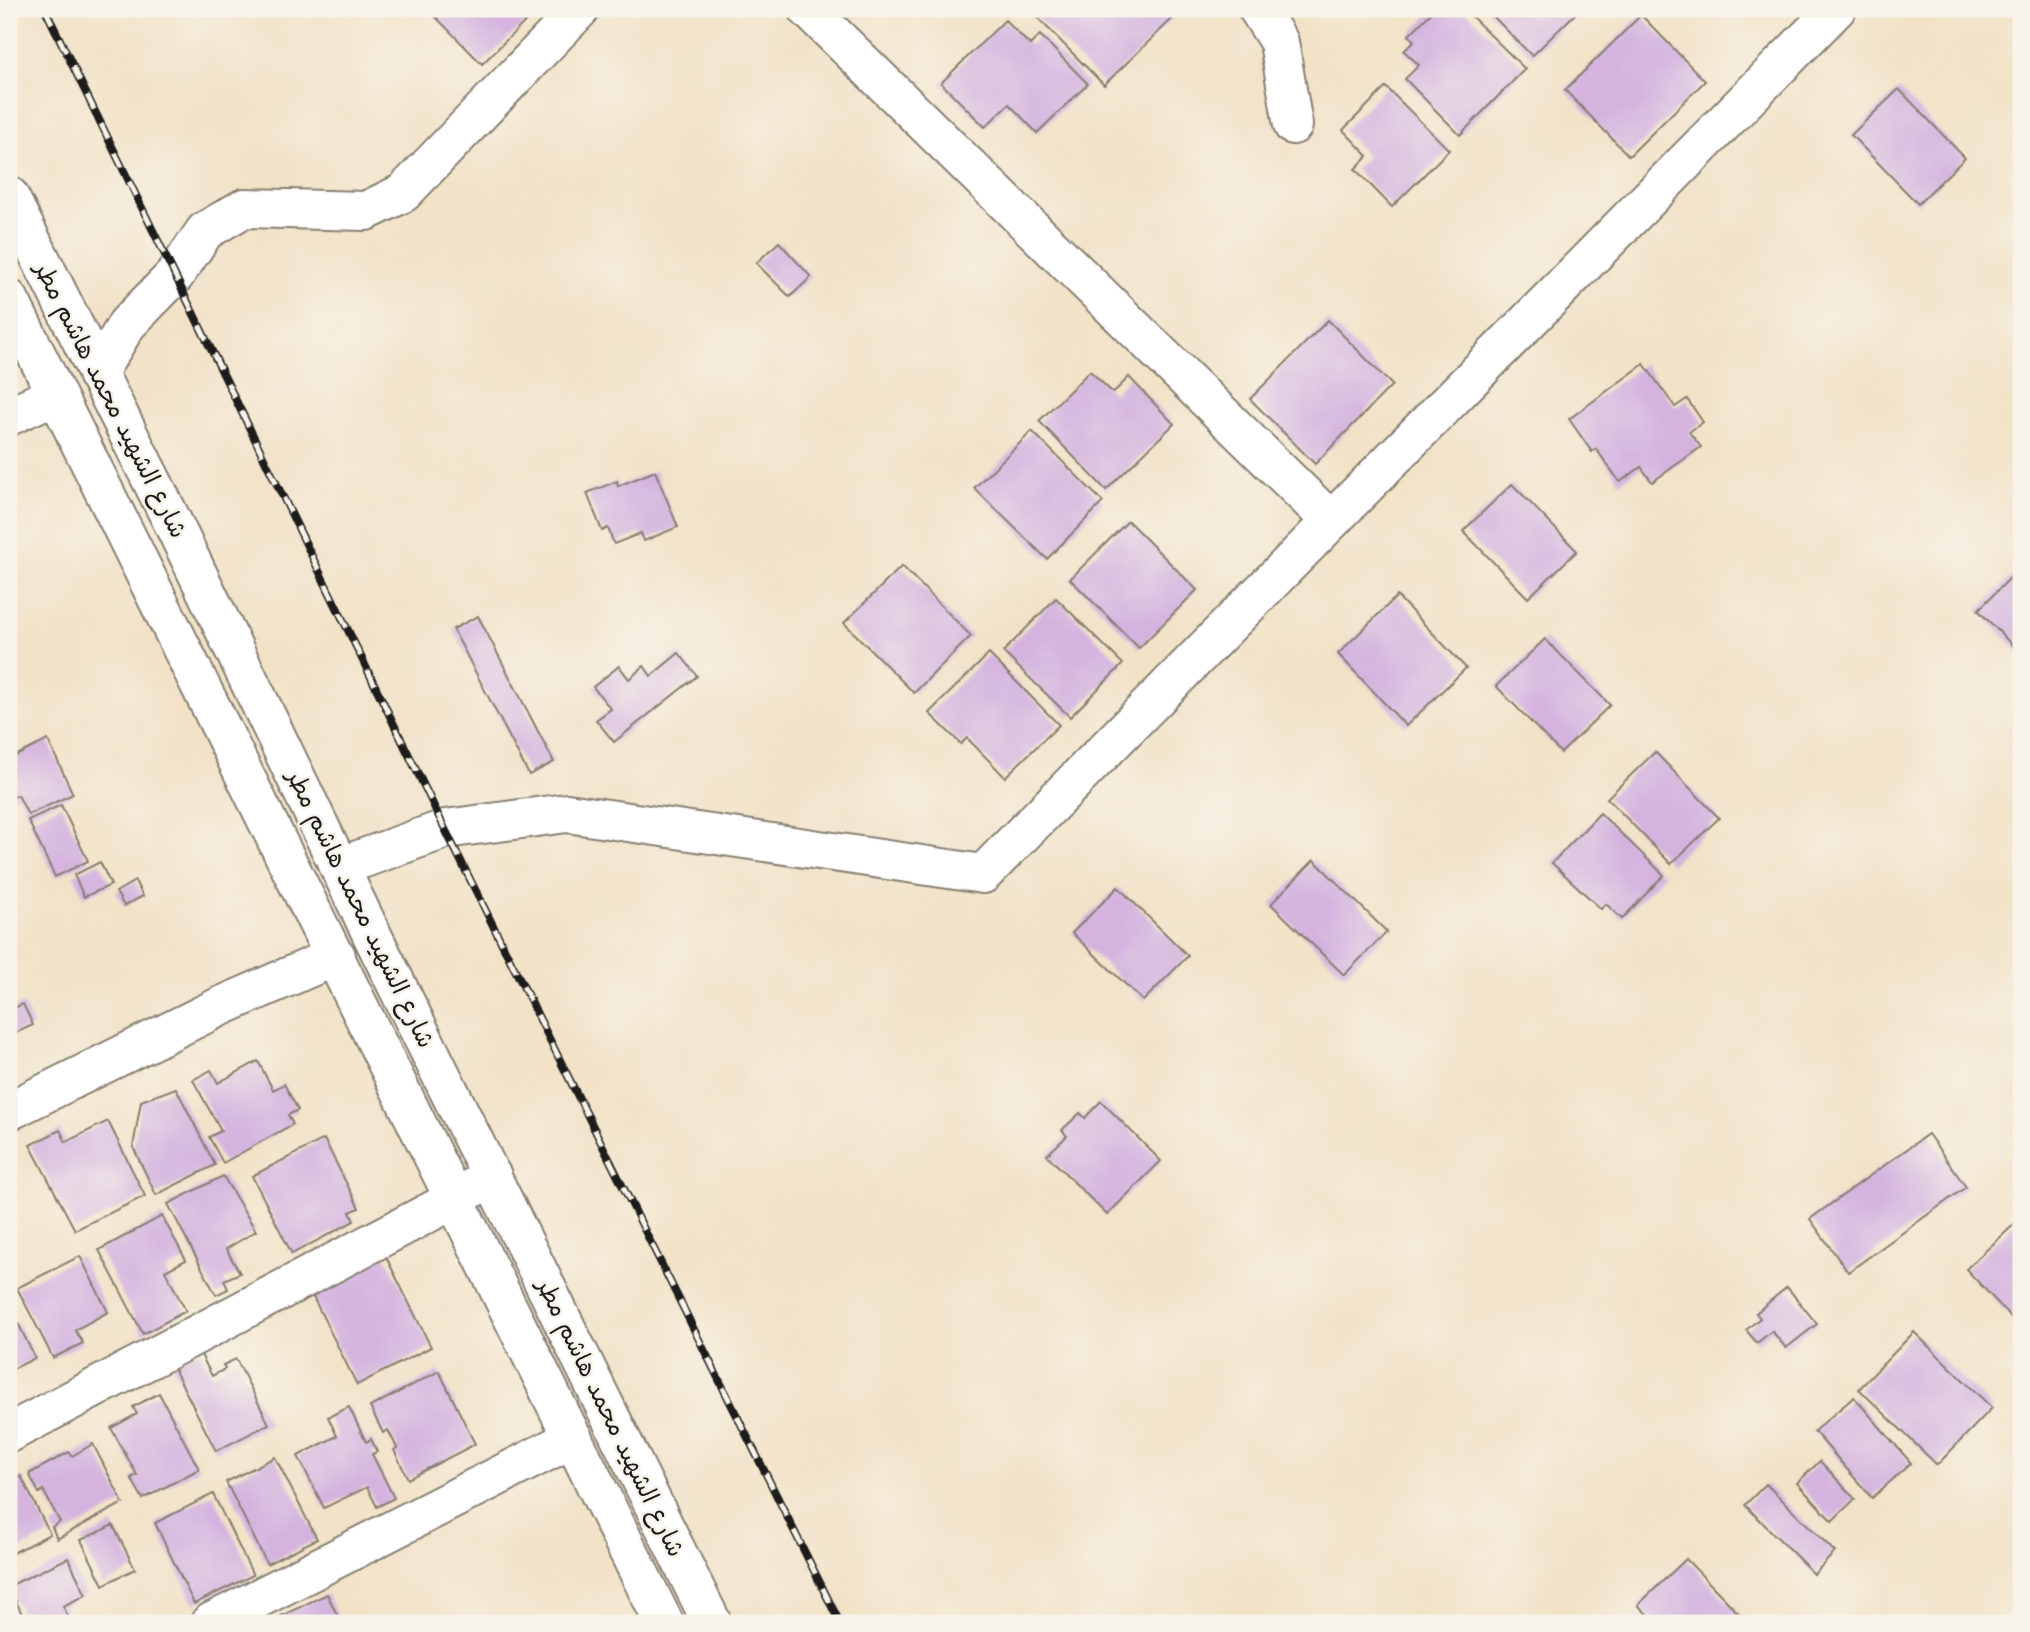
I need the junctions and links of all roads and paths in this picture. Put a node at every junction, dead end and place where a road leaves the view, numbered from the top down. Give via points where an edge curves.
1 (580, 9) edge
2 (808, 9) edge
3 (1258, 9) edge
4 (1836, 9) edge
5 (1293, 125) dead end
6 (9, 196) edge
7 (9, 299) edge
8 (97, 374) junction
9 (55, 395) junction
10 (9, 416) edge
11 (1331, 521) junction
12 (340, 867) junction
13 (335, 956) junction
14 (9, 1111) edge
15 (492, 1176) junction
16 (453, 1200) junction
17 (9, 1433) edge
18 (573, 1438) junction
19 (210, 1623) edge
20 (664, 1623) edge
21 (712, 1623) edge

1 - 8 street via 403,193 366,211 244,208 205,231 175,275 127,324
2 - 11 street
3 - 5 street via 1279,42
4 - 11 street
6 - 8 street, شارع الشهيد محمد هاشم مطر
7 - 9 street, شارع الشهيد محمد هاشم مطر
8 - 12 street, شارع الشهيد محمد هاشم مطر
9 - 10 street
9 - 13 street, شارع الشهيد محمد هاشم مطر
11 - 12 street via 983,874 567,813 445,830
12 - 15 street, شارع الشهيد محمد هاشم مطر
13 - 14 street via 219,1007
13 - 16 street, شارع الشهيد محمد هاشم مطر
15 - 16 street
15 - 21 street, شارع الشهيد محمد هاشم مطر
16 - 17 street
16 - 18 street, شارع الشهيد محمد هاشم مطر
18 - 19 street
18 - 20 street, شارع الشهيد محمد هاشم مطر

